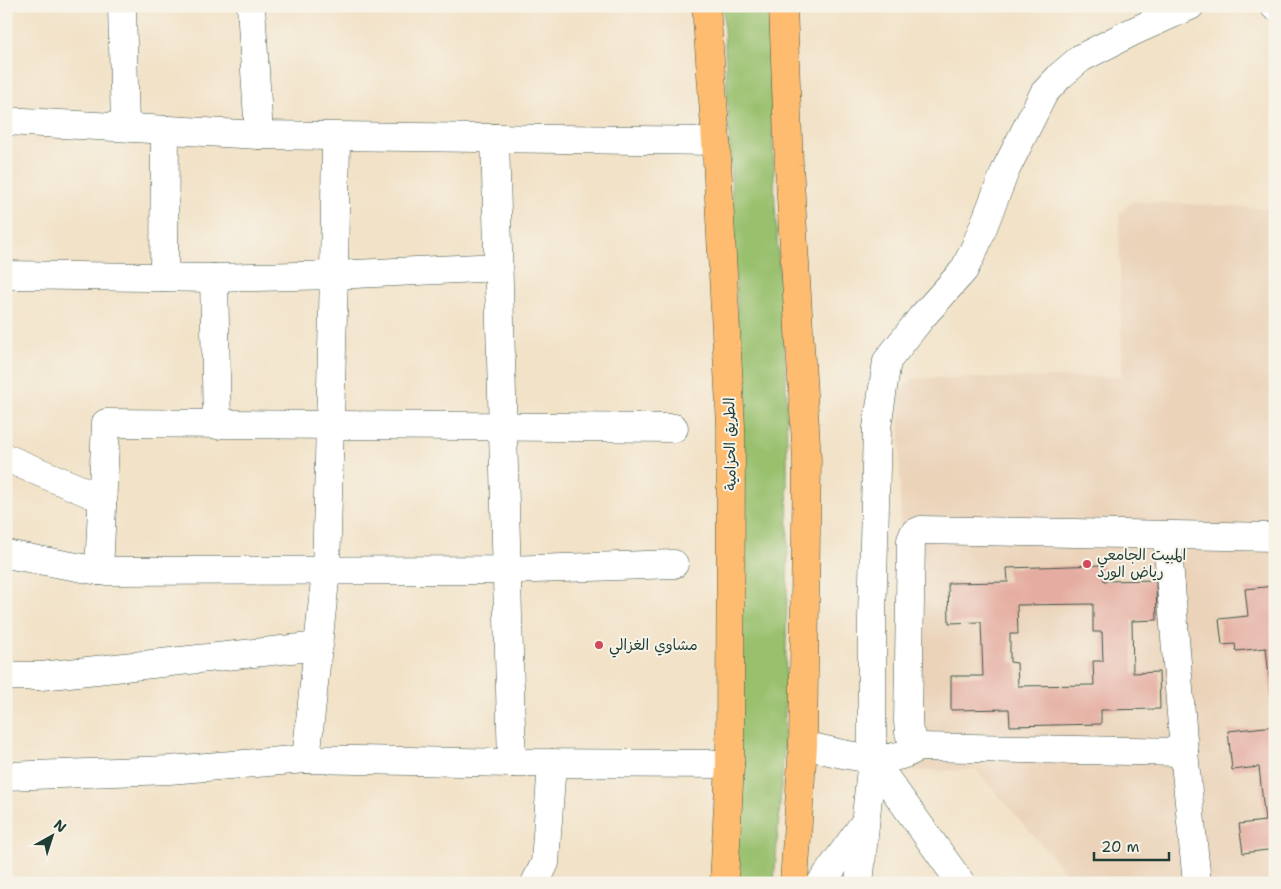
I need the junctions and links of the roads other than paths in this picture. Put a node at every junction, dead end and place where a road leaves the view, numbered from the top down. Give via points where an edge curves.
1 (122, 6) edge
2 (251, 6) edge
3 (706, 6) edge
4 (783, 6) edge
5 (1190, 6) edge
6 (6, 120) edge
7 (125, 127) junction
8 (165, 130) junction
9 (259, 135) junction
10 (336, 137) junction
11 (495, 138) junction
12 (716, 141) junction
13 (499, 266) junction
14 (6, 275) edge
15 (334, 275) junction
16 (164, 277) junction
17 (214, 278) junction
18 (218, 425) junction
19 (503, 426) junction
20 (330, 427) junction
21 (674, 428) dead end
22 (6, 458) edge
23 (103, 499) junction
24 (1167, 536) junction
25 (1275, 536) edge
26 (6, 554) edge
27 (674, 564) dead end
28 (507, 570) junction
29 (100, 571) junction
30 (326, 571) junction
31 (319, 646) junction
32 (6, 676) edge
33 (803, 745) junction
34 (918, 747) junction
35 (1184, 752) junction
36 (306, 759) junction
37 (872, 759) junction
38 (512, 763) junction
39 (552, 763) junction
40 (730, 764) junction
41 (6, 776) edge
42 (865, 822) junction
43 (535, 883) edge
44 (724, 883) edge
45 (794, 883) edge
46 (821, 883) edge
47 (859, 883) edge
48 (961, 883) edge
49 (1197, 883) edge

1 - 7 street
2 - 9 street
3 - 12 highway, الطريق الحزامية
4 - 33 highway via 807,460
5 - 37 street via 1081,58 1044,93 1006,169 964,270 887,362 877,428
6 - 7 street
7 - 8 street
8 - 9 street
8 - 16 street
9 - 10 street
10 - 11 street
10 - 15 street
11 - 12 street
11 - 13 street
12 - 40 highway, الطريق الحزامية via 731,427
13 - 15 street
13 - 19 street
14 - 16 street
15 - 17 street
15 - 20 street
16 - 17 street
17 - 18 street
18 - 20 street
18 - 23 street via 106,423
19 - 20 street
19 - 21 street
19 - 28 street
20 - 30 street
22 - 23 street
23 - 29 street
24 - 25 street
24 - 34 street via 921,530 914,533 911,540 908,721 909,733
24 - 35 street
26 - 29 street
27 - 28 street
28 - 30 street
28 - 38 street
29 - 30 street
30 - 31 street
31 - 32 street via 41,676
31 - 36 street
33 - 37 street
33 - 45 highway
34 - 35 street
34 - 37 street via 907,755
35 - 49 street
36 - 38 street
36 - 41 street via 169,770
37 - 42 street
37 - 48 street
38 - 39 street
39 - 40 street
39 - 43 street via 545,863
40 - 44 highway, الطريق الحزامية
42 - 46 street
42 - 47 street

